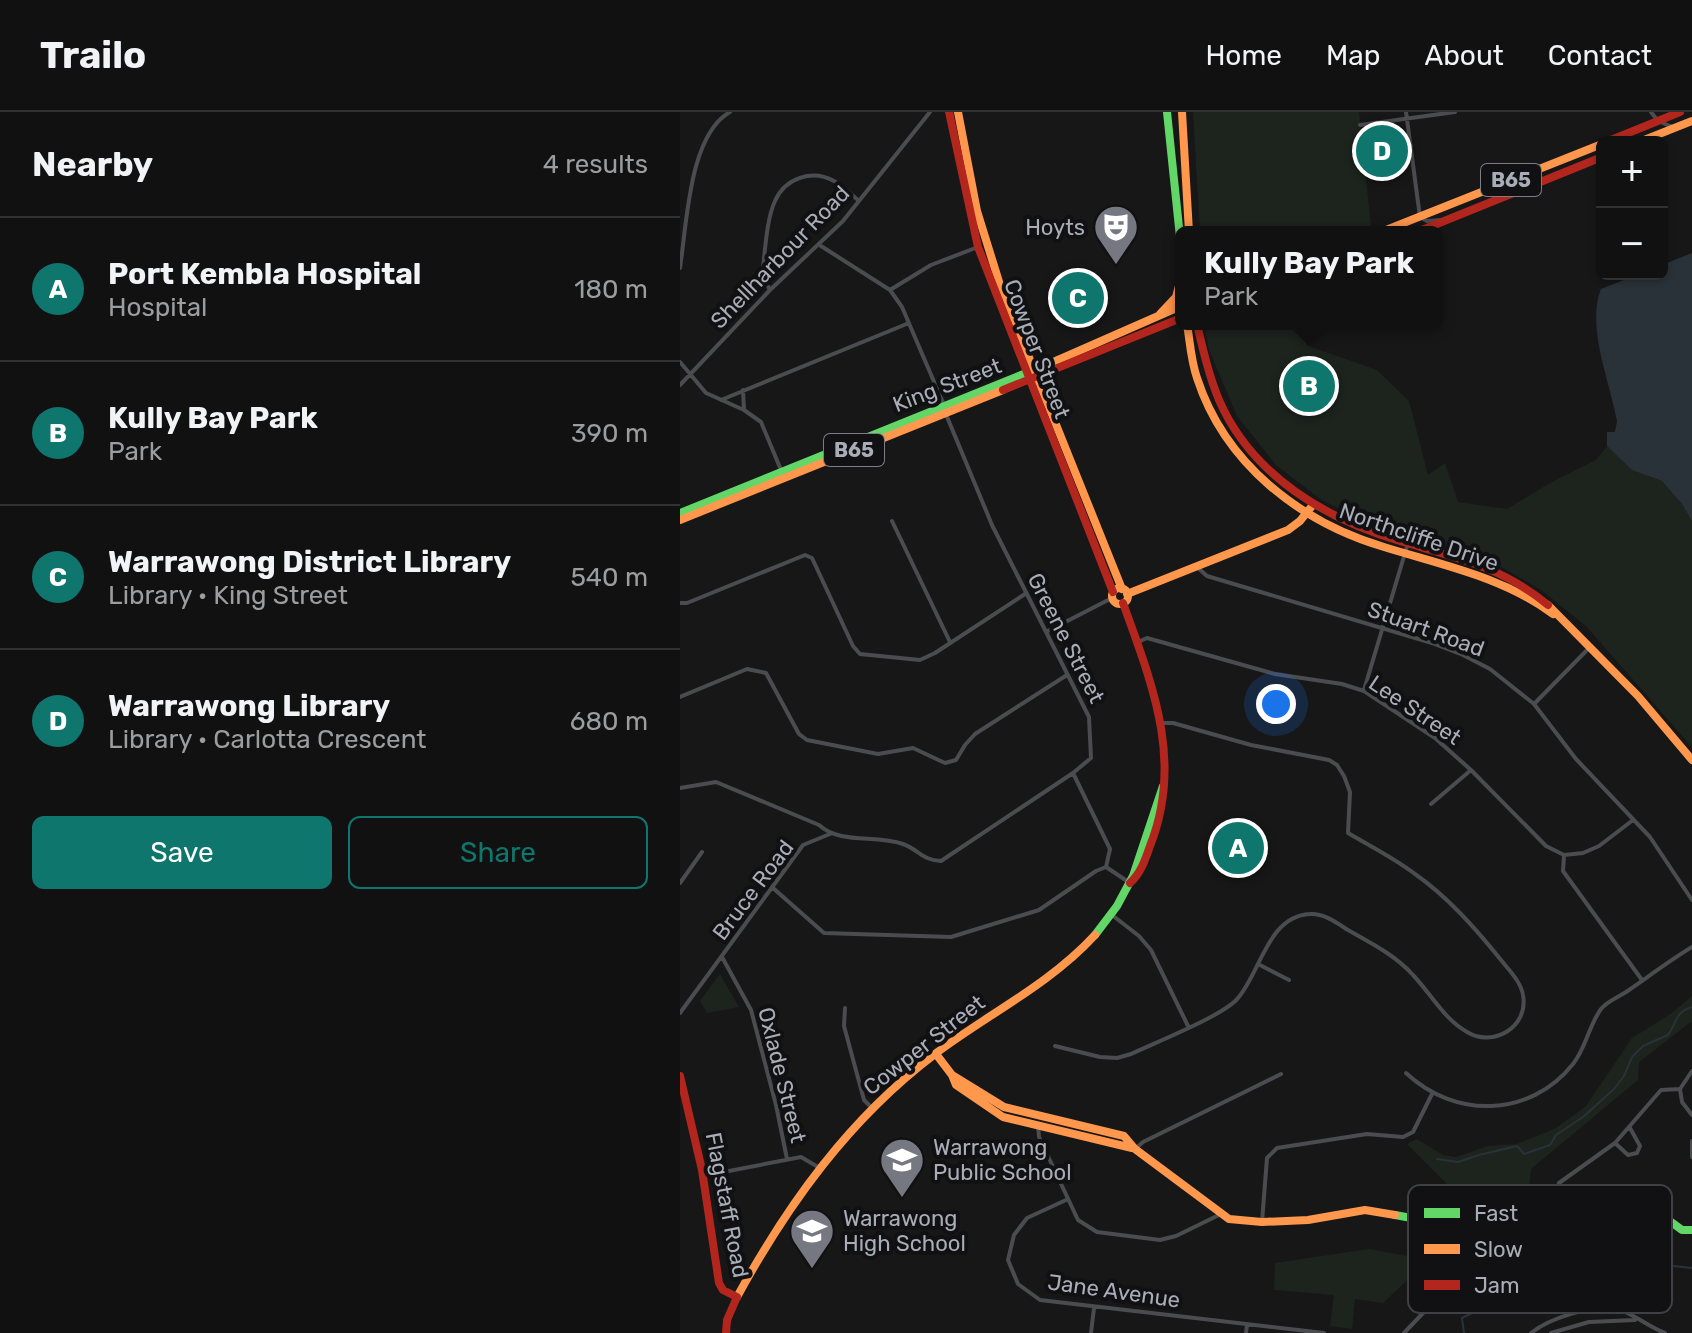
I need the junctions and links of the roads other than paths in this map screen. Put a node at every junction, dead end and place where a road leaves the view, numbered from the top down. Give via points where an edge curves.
1 (730, 112) edge
2 (930, 112) edge
3 (949, 112) edge
4 (958, 112) edge
5 (1167, 112) edge
6 (1179, 112) edge
7 (1406, 112) edge
8 (1455, 112) edge
9 (1651, 112) edge
10 (1680, 112) edge
11 (1407, 120) junction
12 (1658, 121) junction
13 (1692, 121) edge
14 (1360, 125) dead end
15 (1675, 128) junction
16 (1621, 136) edge
17 (1654, 136) edge
18 (1596, 146) edge
19 (1596, 159) edge
20 (859, 201) junction
21 (1420, 217) junction
22 (1445, 221) junction
23 (1179, 226) edge
24 (1189, 226) edge
25 (1397, 226) edge
26 (1432, 226) edge
27 (683, 227) edge
28 (820, 245) junction
29 (978, 247) junction
30 (680, 268) edge
31 (770, 290) junction
32 (890, 290) junction
33 (1175, 298) edge
34 (1175, 309) edge
35 (1158, 316) junction
36 (1175, 320) edge
37 (909, 323) junction
38 (1188, 330) edge
39 (1198, 330) edge
40 (680, 362) edge
41 (690, 374) junction
42 (1031, 375) junction
43 (680, 385) edge
44 (743, 390) junction
45 (721, 400) junction
46 (945, 409) junction
47 (744, 410) junction
48 (781, 470) junction
49 (799, 472) junction
50 (1312, 506) junction
51 (680, 513) edge
52 (1306, 515) junction
53 (680, 520) edge
54 (892, 521) dead end
55 (1407, 548) junction
56 (1197, 566) junction
57 (1119, 593) junction
58 (1026, 594) junction
59 (680, 603) edge
60 (1384, 629) junction
61 (1046, 632) junction
62 (950, 642) junction
63 (1138, 642) junction
64 (1591, 646) junction
65 (1067, 675) junction
66 (1364, 691) junction
67 (680, 697) edge
68 (1534, 704) junction
69 (1162, 723) junction
70 (1692, 760) edge
71 (1471, 770) junction
72 (1073, 773) junction
73 (1163, 786) junction
74 (680, 788) edge
75 (1431, 804) dead end
76 (1154, 810) junction
77 (1633, 820) junction
78 (1158, 827) junction
79 (830, 834) junction
80 (1145, 844) junction
81 (702, 852) dead end
82 (1564, 855) junction
83 (1106, 867) junction
84 (680, 883) edge
85 (1130, 883) junction
86 (773, 888) junction
87 (1692, 900) edge
88 (1111, 915) junction
89 (1692, 947) edge
90 (722, 957) junction
91 (1258, 964) junction
92 (1289, 980) dead end
93 (1642, 980) junction
94 (845, 1008) dead end
95 (680, 1013) edge
96 (1188, 1026) junction
97 (1055, 1046) dead end
98 (936, 1054) junction
99 (1692, 1071) edge
100 (1406, 1073) dead end
101 (1281, 1074) dead end
102 (952, 1075) junction
103 (680, 1076) edge
104 (1680, 1089) junction
105 (1432, 1094) junction
106 (872, 1108) junction
107 (1692, 1115) edge
108 (1038, 1125) junction
109 (1630, 1128) junction
110 (1615, 1143) junction
111 (1692, 1144) edge
112 (1135, 1149) junction
113 (1692, 1157) edge
114 (787, 1159) junction
115 (818, 1167) junction
116 (703, 1176) junction
117 (1558, 1185) edge
118 (1066, 1200) junction
119 (1221, 1214) junction
120 (1408, 1218) edge
121 (1262, 1222) junction
122 (1672, 1223) edge
123 (1692, 1230) edge
124 (737, 1297) junction
125 (1094, 1307) junction
126 (1423, 1313) edge
127 (1577, 1313) edge
128 (1625, 1313) edge
129 (1638, 1320) junction
130 (1247, 1325) junction
131 (1659, 1332) edge
132 (726, 1333) edge
133 (1091, 1333) edge
134 (1246, 1333) edge
135 (1324, 1333) edge
136 (1404, 1333) edge
137 (1531, 1333) edge
138 (1551, 1333) edge
139 (1665, 1333) edge

1 - 27 street via 706,135 697,156
2 - 20 street, Shellharbour Road
3 - 29 main road, Cowper Street
4 - 42 main road, Cowper Street via 984,239
5 - 23 main road
6 - 24 main road
7 - 11 street
8 - 11 street
9 - 12 street
10 - 12 main road, B65
11 - 14 street
11 - 21 street
12 - 15 street
12 - 16 main road, B65
13 - 15 main road
15 - 17 main road
18 - 21 main road, B65
19 - 22 main road, B65
20 - 28 street, Shellharbour Road
20 - 31 street via 825,177 811,175 785,185 774,202 762,276
21 - 22 street
21 - 25 main road, B65
22 - 26 main road, B65
27 - 30 street
28 - 31 street, Shellharbour Road
28 - 32 street
29 - 32 street via 931,265
29 - 42 main road, Cowper Street
31 - 41 street, Shellharbour Road
32 - 37 street, Greene Street
33 - 35 main road
34 - 35 main road, King Street / B65
35 - 42 main road, King Street / B65
36 - 42 main road, King Street / B65
37 - 44 street
37 - 46 street, Greene Street
38 - 52 main road, Northcliffe Drive via 1196,374 1216,421 1272,489
39 - 50 main road, Northcliffe Drive via 1210,379 1230,422 1273,475
40 - 41 street
41 - 43 street, Shellharbour Road
41 - 45 street via 706,393
42 - 46 main road, King Street / B65
42 - 57 main road, Cowper Street
44 - 45 street
44 - 47 street
45 - 47 street
46 - 48 main road, King Street / B65
46 - 49 main road, King Street / B65
46 - 58 street, Greene Street
47 - 48 street via 761,422
48 - 49 street
48 - 51 main road, King Street / B65
49 - 53 main road, King Street / B65
50 - 52 main road
50 - 55 main road, Northcliffe Drive
52 - 55 main road, Northcliffe Drive via 1334,529
52 - 56 main road via 1288,530
54 - 62 street
55 - 60 street
55 - 64 main road, Northcliffe Drive via 1507,576 1551,606
56 - 57 main road
56 - 60 street, Stuart Road via 1207,576
57 - 61 street
57 - 63 main road, Cowper Street via 1115,602 1123,603
58 - 61 street, Greene Street
58 - 62 street
59 - 62 street via 805,555 812,558 860,654 920,660
60 - 66 street
60 - 68 street, Stuart Road via 1463,655
61 - 65 street, Greene Street
63 - 66 street, Lee Street via 1147,638 1275,674
63 - 69 main road, Cowper Street
64 - 68 street
64 - 70 main road, Northcliffe Drive
65 - 67 street via 975,734 956,760 945,763 913,748 878,754 807,740 766,673 747,669
65 - 72 street, Greene Street via 1089,717 1091,744 1091,758
66 - 71 street, Lee Street via 1435,738
68 - 77 street, Stuart Road
69 - 73 main road, Cowper Street
69 - 91 street via 1337,765 1350,792 1348,833 1416,874 1454,907 1516,978 1524,1008 1517,1025 1505,1034 1470,1035 1395,957 1312,914 1280,927
71 - 75 street
71 - 82 street, Lee Street via 1534,836
72 - 79 street via 941,861 928,860 905,844
72 - 83 street via 1110,849
73 - 76 main road, Cowper Street
73 - 78 main road, Cowper Street
74 - 79 street via 724,784
76 - 78 main road
76 - 80 main road, Cowper Street
77 - 82 street via 1599,846
77 - 87 street, Stuart Road
78 - 80 main road
78 - 85 main road, Cowper Street via 1139,875
79 - 86 street, Bruce Road via 803,845
80 - 85 main road, Cowper Street
81 - 84 street
82 - 93 street via 1563,871
83 - 85 street
83 - 86 street via 1039,910 951,937 824,933
85 - 88 main road, Cowper Street
86 - 90 street, Bruce Road
88 - 96 street via 1151,950
88 - 98 main road, Cowper Street via 1059,969
89 - 93 street
90 - 95 street, Bruce Road
90 - 114 street, Oxlade Street via 751,1010
91 - 92 street
91 - 96 street via 1238,999
93 - 105 street via 1601,1008 1575,1061 1534,1096 1482,1107
94 - 106 street via 848,1041 864,1100
96 - 97 street via 1117,1058
98 - 102 main road
98 - 106 main road, Cowper Street
99 - 104 street
100 - 105 street
101 - 112 street
102 - 108 main road via 956,1085 1003,1117
102 - 112 main road via 1004,1107 1124,1136
103 - 116 main road, Flagstaff Road
104 - 107 street
104 - 109 street via 1661,1090
105 - 121 street via 1413,1132 1403,1137 1367,1134 1277,1148 1267,1158
106 - 115 main road, Cowper Street
108 - 112 main road
108 - 118 street
109 - 110 street
109 - 110 street via 1640,1146 1637,1153 1628,1155
110 - 117 street
111 - 113 street
112 - 119 main road
114 - 115 street via 804,1157
114 - 116 street
115 - 124 main road, Cowper Street via 778,1222
116 - 124 main road, Flagstaff Road via 720,1285
118 - 119 street via 1078,1220 1097,1232 1160,1240
118 - 125 street, Jane Avenue via 1027,1218 1014,1235 1008,1260 1018,1284 1040,1300
119 - 121 main road
120 - 121 main road via 1365,1210
122 - 123 main road
124 - 132 main road, Flagstaff Road
125 - 130 street, Jane Avenue
125 - 133 street
126 - 136 street
127 - 137 street
128 - 129 street
129 - 131 street
129 - 138 street via 1589,1322
130 - 134 street
130 - 135 street, Jane Avenue
131 - 139 street

